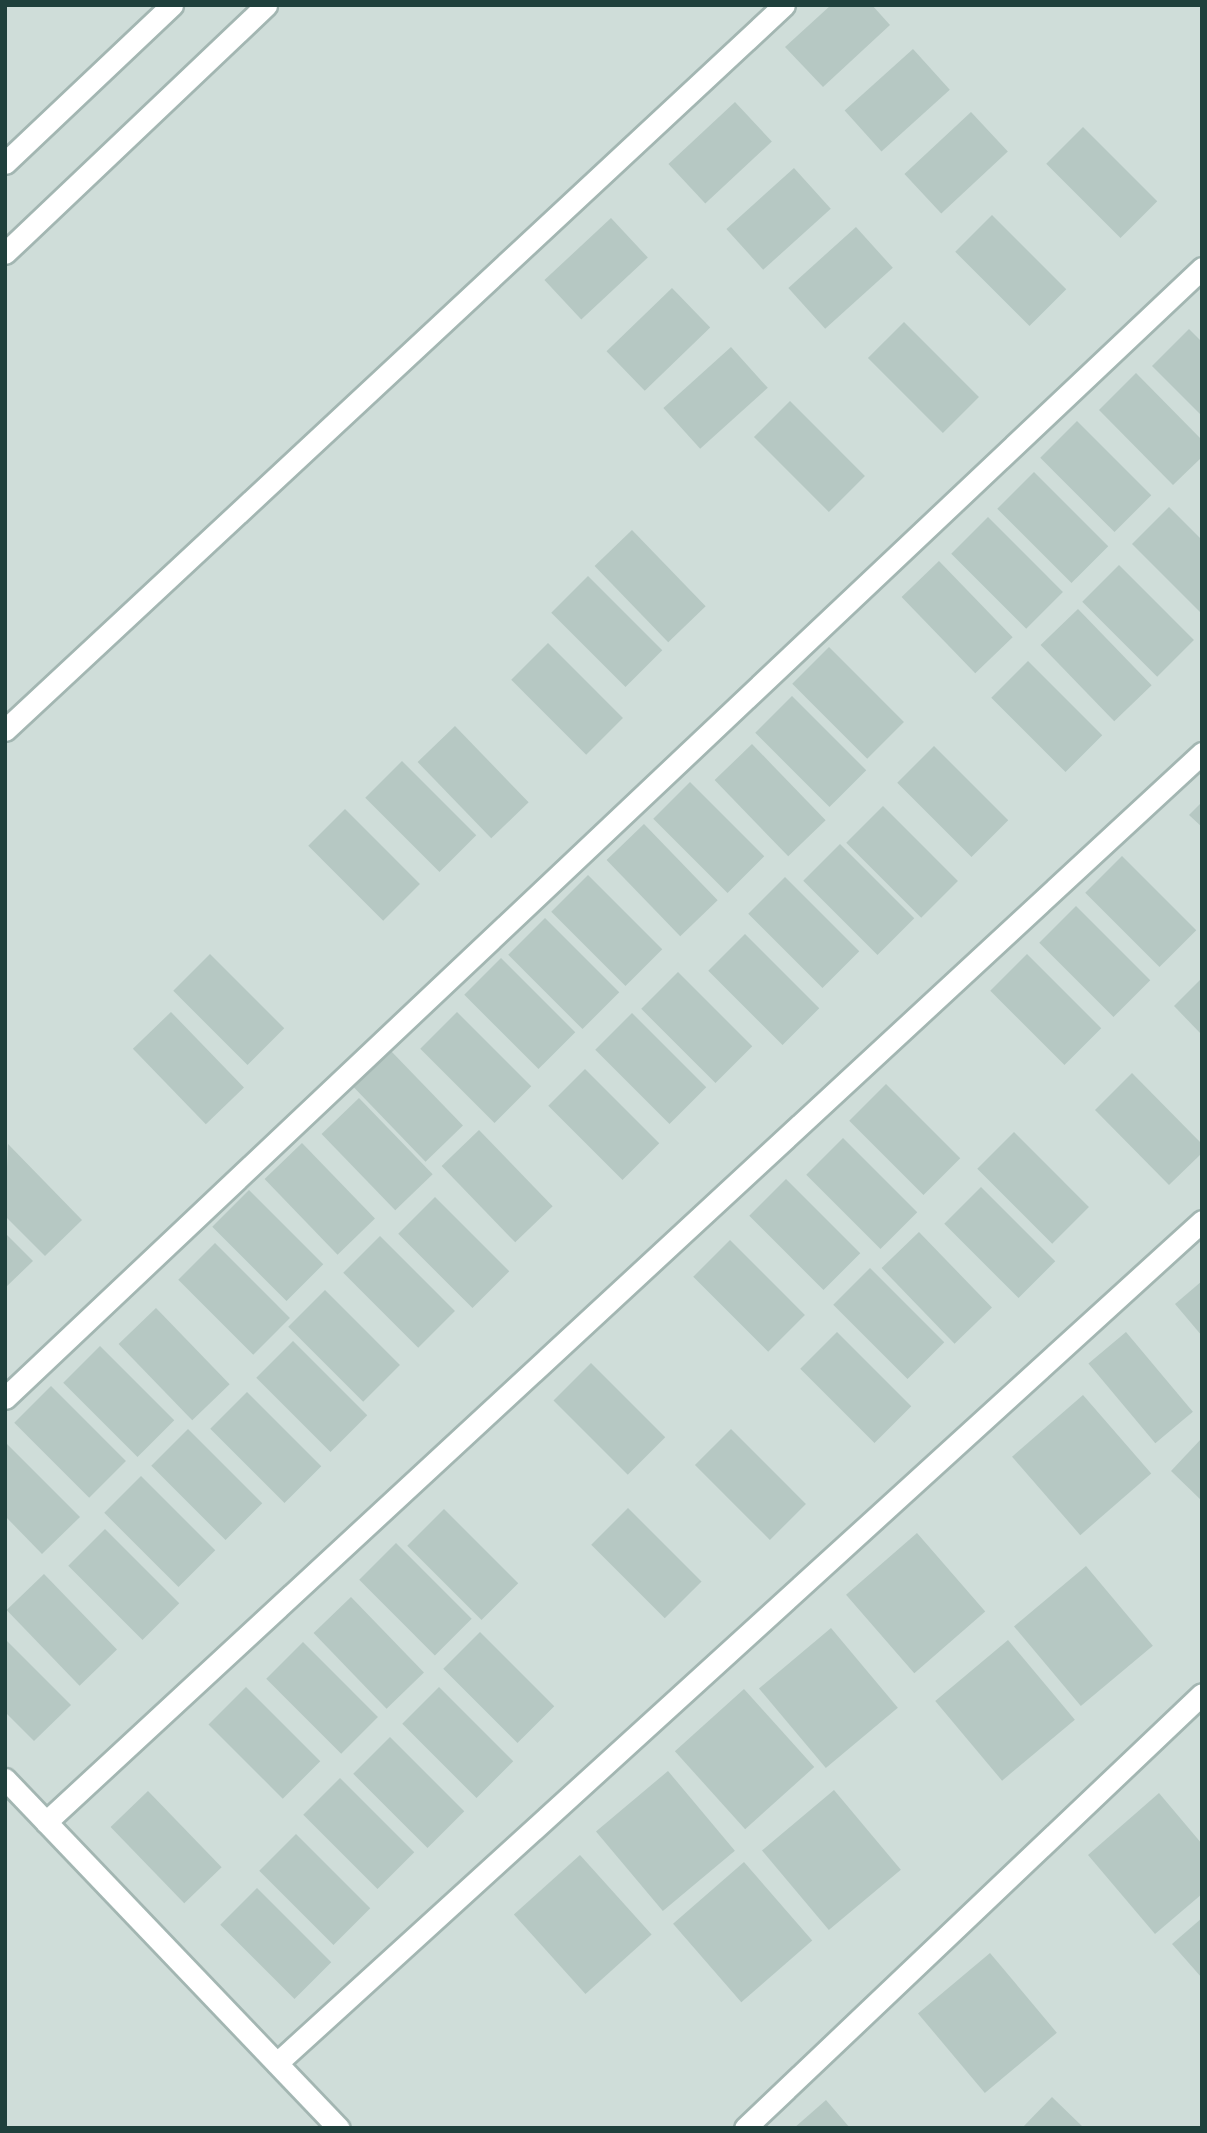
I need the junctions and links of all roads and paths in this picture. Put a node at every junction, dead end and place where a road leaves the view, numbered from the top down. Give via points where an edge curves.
1 (172, 5) edge
2 (266, 5) edge
3 (784, 5) edge
4 (5, 163) edge
5 (5, 253) edge
6 (1202, 268) edge
7 (5, 730) edge
8 (1202, 753) edge
9 (1202, 1221) edge
10 (5, 1398) edge
11 (1202, 1694) edge
12 (5, 1779) edge
13 (46, 1822) junction
14 (277, 2063) junction
15 (339, 2128) edge
16 (745, 2128) edge

1 - 4 street
2 - 5 street
3 - 7 street
6 - 10 street
8 - 13 street
9 - 14 street
11 - 16 street
12 - 13 street
13 - 14 street
14 - 15 street

